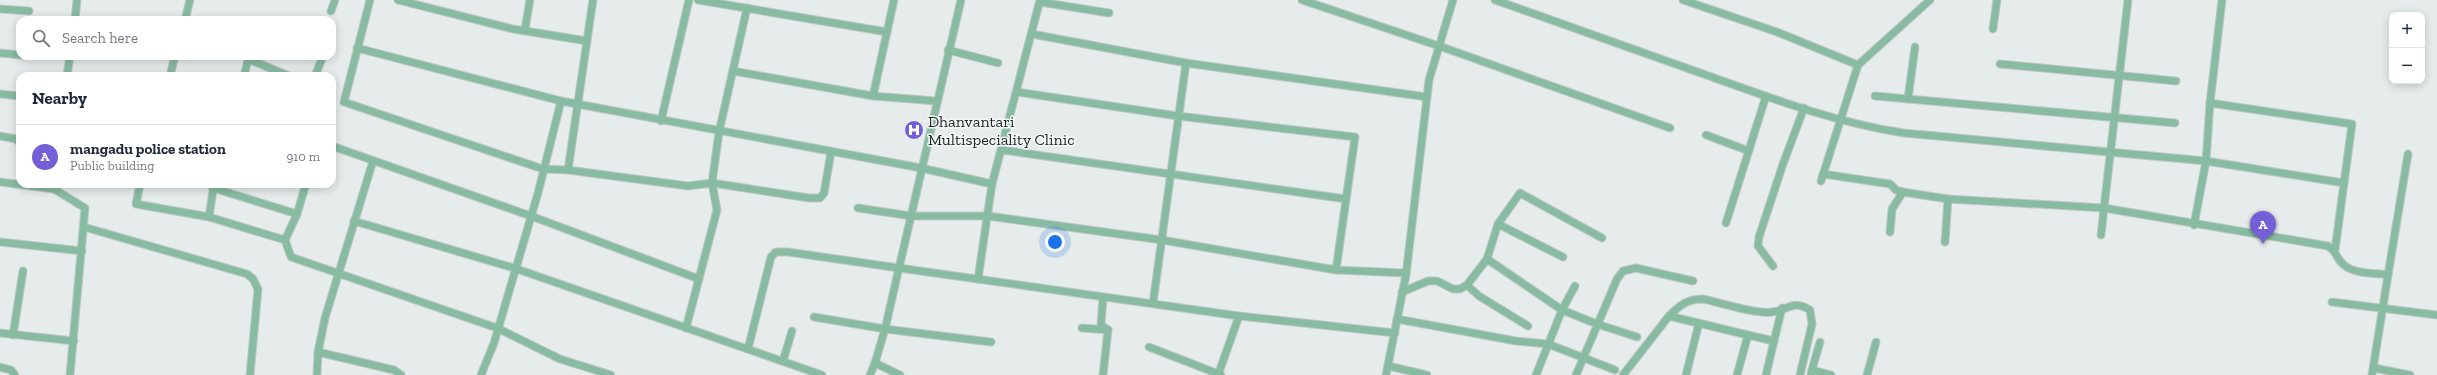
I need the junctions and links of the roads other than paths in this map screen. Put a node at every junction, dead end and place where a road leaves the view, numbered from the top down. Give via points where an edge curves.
1 (77, 0) edge
2 (190, 0) edge
3 (335, 0) edge
4 (370, 0) edge
5 (398, 0) edge
6 (530, 0) edge
7 (593, 0) edge
8 (688, 0) edge
9 (698, 0) edge
10 (894, 0) edge
11 (960, 0) edge
12 (1302, 0) edge
13 (1454, 0) edge
14 (1495, 0) edge
15 (1683, 0) edge
16 (1930, 0) edge
17 (1997, 0) edge
18 (2128, 0) edge
19 (2222, 0) edge
20 (1040, 1) edge
21 (747, 8) junction
22 (0, 9) edge
23 (29, 11) dead end
24 (331, 11) dead end
25 (1108, 13) dead end
26 (75, 16) edge
27 (186, 16) edge
28 (1993, 29) dead end
29 (525, 30) junction
30 (887, 32) junction
31 (1032, 34) junction
32 (587, 41) junction
33 (1439, 46) junction
34 (1915, 47) dead end
35 (357, 48) junction
36 (948, 50) junction
37 (0, 53) edge
38 (16, 54) edge
39 (69, 60) edge
40 (174, 60) edge
41 (248, 60) edge
42 (253, 60) edge
43 (321, 60) edge
44 (998, 63) dead end
45 (1186, 63) junction
46 (2000, 64) dead end
47 (1858, 65) junction
48 (733, 71) junction
49 (68, 72) edge
50 (171, 72) edge
51 (245, 72) edge
52 (280, 72) edge
53 (317, 72) edge
54 (2119, 77) junction
55 (2176, 82) dead end
56 (1017, 92) junction
57 (0, 94) edge
58 (16, 96) edge
59 (873, 96) junction
60 (1766, 96) junction
61 (1875, 96) dead end
62 (1427, 97) junction
63 (1908, 99) junction
64 (561, 101) junction
65 (936, 101) junction
66 (578, 104) junction
67 (2210, 104) junction
68 (1804, 108) junction
69 (1178, 116) junction
70 (2114, 118) junction
71 (1839, 120) junction
72 (661, 121) junction
73 (2175, 123) dead end
74 (1670, 128) dead end
75 (719, 132) junction
76 (1706, 135) dead end
77 (0, 136) edge
78 (16, 139) edge
79 (336, 147) edge
80 (1002, 150) junction
81 (1749, 151) junction
82 (2110, 151) junction
83 (831, 152) junction
84 (2408, 154) dead end
85 (373, 160) junction
86 (2206, 161) junction
87 (921, 168) junction
88 (543, 169) junction
89 (568, 170) junction
90 (1170, 175) junction
91 (0, 182) edge
92 (16, 183) edge
93 (712, 183) junction
94 (2344, 183) junction
95 (992, 184) junction
96 (58, 188) edge
97 (139, 188) edge
98 (213, 188) edge
99 (219, 188) edge
100 (305, 188) edge
101 (1903, 192) junction
102 (1346, 199) junction
103 (1948, 199) junction
104 (858, 208) dead end
105 (2104, 208) junction
106 (297, 214) junction
107 (531, 216) junction
108 (911, 216) junction
109 (988, 216) junction
110 (209, 217) junction
111 (354, 221) junction
112 (1726, 222) dead end
113 (1498, 224) junction
114 (2194, 225) junction
115 (84, 227) junction
116 (1890, 232) dead end
117 (2101, 234) dead end
118 (1602, 238) dead end
119 (285, 240) junction
120 (1162, 240) junction
121 (0, 242) edge
122 (1945, 242) dead end
123 (2335, 250) junction
124 (82, 251) junction
125 (1563, 257) dead end
126 (1487, 259) junction
127 (1773, 266) dead end
128 (514, 268) junction
129 (899, 268) junction
130 (1336, 270) junction
131 (23, 271) dead end
132 (1405, 273) junction
133 (339, 274) junction
134 (2388, 275) junction
135 (699, 279) junction
136 (978, 279) junction
137 (1693, 280) dead end
138 (1467, 285) junction
139 (1575, 286) dead end
140 (1402, 292) junction
141 (1103, 297) junction
142 (2332, 302) dead end
143 (1153, 303) junction
144 (1782, 308) junction
145 (2382, 309) junction
146 (1562, 310) junction
147 (2437, 315) edge
148 (1239, 316) junction
149 (1669, 316) junction
150 (814, 317) dead end
151 (1396, 319) junction
152 (1699, 323) junction
153 (1597, 324) junction
154 (1528, 326) dead end
155 (497, 328) junction
156 (686, 328) junction
157 (1082, 328) dead end
158 (885, 329) junction
159 (1108, 330) junction
160 (792, 331) dead end
161 (0, 333) edge
162 (1395, 334) junction
163 (13, 335) junction
164 (1748, 335) junction
165 (1637, 337) dead end
166 (74, 341) junction
167 (1774, 341) junction
168 (991, 342) dead end
169 (1820, 342) dead end
170 (1876, 342) dead end
171 (1548, 344) junction
172 (1149, 347) dead end
173 (748, 349) junction
174 (318, 352) junction
175 (1584, 356) junction
176 (783, 362) junction
177 (875, 363) junction
178 (1388, 366) junction
179 (0, 367) edge
180 (1615, 370) dead end
181 (1812, 372) edge
182 (2373, 372) edge
183 (15, 375) edge
184 (70, 375) edge
185 (250, 375) edge
186 (317, 375) edge
187 (401, 375) edge
188 (481, 375) edge
189 (611, 375) edge
190 (822, 375) edge
191 (870, 375) edge
192 (900, 375) edge
193 (1103, 375) edge
194 (1219, 375) edge
195 (1386, 375) edge
196 (1428, 375) edge
197 (1536, 375) edge
198 (1576, 375) edge
199 (1623, 375) edge
200 (1686, 375) edge
201 (1738, 375) edge
202 (1766, 375) edge
203 (1800, 375) edge
204 (1831, 375) edge
205 (1867, 375) edge
206 (2410, 375) edge

1 - 26 street
2 - 27 street
3 - 24 street
4 - 35 street
5 - 29 street
6 - 29 street
7 - 32 street
8 - 72 street
9 - 21 street
10 - 30 street
11 - 36 street
12 - 33 street
13 - 33 street
14 - 60 street
15 - 47 street via 1777,32
16 - 47 street
17 - 28 street
18 - 54 street
19 - 67 street
20 - 25 street
20 - 31 street
21 - 30 street
21 - 48 street
22 - 23 street
29 - 32 street
30 - 59 street
31 - 45 street
31 - 56 street
32 - 66 street
33 - 62 street
33 - 74 street
34 - 63 street
35 - 64 street
35 - 88 street via 344,102
36 - 44 street
36 - 65 street
37 - 38 street
39 - 49 street
40 - 50 street
41 - 51 street
42 - 52 street
43 - 53 street
45 - 62 street
45 - 69 street
46 - 54 street
47 - 71 street
48 - 59 street
48 - 75 street
54 - 55 street
54 - 70 street
56 - 69 street
56 - 80 street
57 - 58 street
59 - 65 street
60 - 68 street
60 - 81 street
61 - 63 street
62 - 132 street
63 - 70 street
64 - 66 street
64 - 88 street
65 - 87 street
66 - 72 street
66 - 89 street
67 - 86 street
67 - 94 street via 2352,124
68 - 71 street
68 - 127 street via 1759,237 1758,246
69 - 90 street
69 - 102 street via 1355,137
70 - 73 street
70 - 82 street
71 - 82 street via 1904,133
71 - 101 street via 1822,177 1890,184
72 - 75 street
75 - 83 street
75 - 93 street
76 - 81 street
77 - 78 street
79 - 85 street
80 - 90 street
80 - 95 street
81 - 112 street
82 - 86 street
82 - 105 street
83 - 87 street
83 - 93 street via 824,193 820,198
84 - 134 street
85 - 107 street
85 - 111 street
86 - 94 street
86 - 114 street
87 - 95 street
87 - 108 street
88 - 89 street
88 - 107 street
89 - 93 street via 688,186
90 - 102 street
90 - 120 street
91 - 92 street
93 - 135 street via 717,210
94 - 123 street
95 - 109 street
96 - 115 street via 85,208
97 - 110 street via 136,204
98 - 110 street
99 - 106 street
100 - 106 street
101 - 103 street
101 - 116 street via 1892,209
102 - 130 street
103 - 105 street
103 - 122 street
104 - 108 street
105 - 114 street
105 - 117 street
106 - 119 street
107 - 128 street
107 - 135 street
108 - 109 street
108 - 129 street
109 - 120 street
109 - 136 street
110 - 119 street
111 - 128 street
111 - 133 street
113 - 118 street via 1520,193
113 - 125 street
113 - 126 street
114 - 123 street via 2328,246
115 - 124 street
115 - 185 street via 247,274 253,279 258,289
119 - 133 street via 291,257
120 - 130 street
120 - 143 street
121 - 124 street
123 - 134 street via 2342,264 2351,269
124 - 166 street
126 - 138 street
126 - 146 street
128 - 155 street
128 - 156 street
129 - 136 street
129 - 158 street
129 - 173 street via 776,252 771,257
130 - 132 street
131 - 163 street
132 - 140 street
133 - 155 street
133 - 174 street via 325,318
134 - 145 street
135 - 156 street
136 - 141 street
137 - 153 street via 1629,268 1617,279
138 - 140 street via 1453,289 1437,281 1428,281
138 - 154 street via 1479,296
139 - 146 street
140 - 151 street
141 - 143 street
141 - 159 street via 1101,324
142 - 145 street
143 - 148 street
144 - 149 street via 1773,312 1762,312 1693,299 1684,302
144 - 167 street
144 - 203 street via 1794,304 1802,306 1810,310 1812,316
145 - 147 street
145 - 182 street
146 - 153 street
146 - 171 street
148 - 162 street
148 - 194 street
149 - 152 street
149 - 199 street
150 - 158 street
151 - 162 street
151 - 171 street via 1516,341
152 - 164 street
152 - 200 street
153 - 165 street
153 - 175 street
155 - 188 street
155 - 189 street via 560,359
156 - 173 street
157 - 159 street
158 - 168 street
158 - 177 street
159 - 193 street
160 - 176 street
161 - 163 street
162 - 178 street
163 - 166 street
164 - 167 street
164 - 201 street
166 - 184 street
167 - 202 street
169 - 181 street
170 - 205 street
171 - 175 street
171 - 197 street
172 - 194 street
173 - 176 street
174 - 186 street
174 - 187 street via 394,370
175 - 180 street
175 - 198 street
176 - 190 street
177 - 191 street
177 - 192 street
178 - 195 street
178 - 196 street
179 - 183 street via 7,368
181 - 204 street
182 - 206 street

